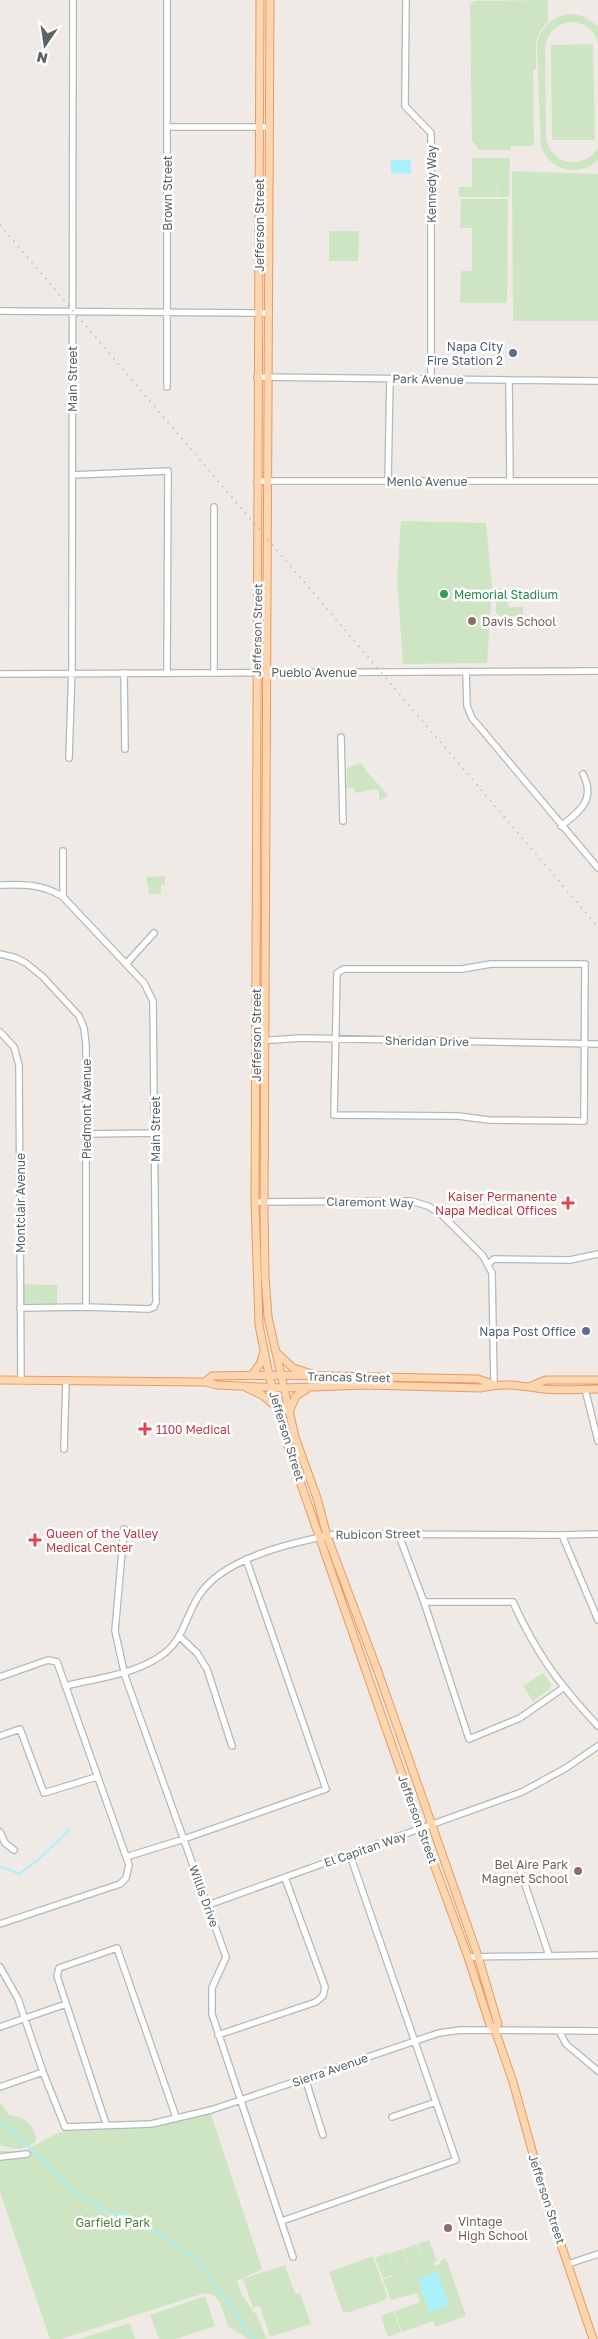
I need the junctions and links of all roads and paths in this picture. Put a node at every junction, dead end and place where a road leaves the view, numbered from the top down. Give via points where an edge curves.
1 (73, 0) edge
2 (167, 0) edge
3 (260, 0) edge
4 (270, 0) edge
5 (406, 0) edge
6 (167, 127) junction
7 (259, 128) junction
8 (270, 128) junction
9 (72, 310) junction
10 (0, 311) edge
11 (166, 312) junction
12 (258, 313) junction
13 (268, 313) junction
14 (257, 377) junction
15 (267, 377) junction
16 (390, 379) junction
17 (432, 379) junction
18 (509, 380) junction
19 (598, 381) edge
20 (167, 387) dead end
21 (72, 475) junction
22 (268, 480) junction
23 (510, 480) junction
24 (598, 480) edge
25 (257, 481) junction
26 (388, 481) junction
27 (214, 507) dead end
28 (166, 672) junction
29 (214, 672) junction
30 (256, 672) junction
31 (267, 672) junction
32 (466, 672) junction
33 (598, 672) edge
34 (124, 673) junction
35 (0, 674) edge
36 (71, 675) junction
37 (341, 737) dead end
38 (125, 750) dead end
39 (69, 758) dead end
40 (583, 774) dead end
41 (343, 821) dead end
42 (561, 826) junction
43 (64, 851) dead end
44 (598, 868) edge
45 (0, 884) edge
46 (63, 897) junction
47 (154, 933) dead end
48 (0, 954) edge
49 (126, 964) junction
50 (0, 1032) edge
51 (336, 1039) junction
52 (261, 1040) junction
53 (583, 1044) junction
54 (598, 1044) edge
55 (155, 1133) junction
56 (87, 1134) junction
57 (255, 1202) junction
58 (264, 1202) junction
59 (598, 1254) edge
60 (488, 1264) junction
61 (86, 1307) junction
62 (20, 1308) junction
63 (264, 1352) junction
64 (276, 1352) junction
65 (252, 1375) junction
66 (269, 1375) junction
67 (281, 1375) junction
68 (322, 1377) junction
69 (398, 1378) junction
70 (429, 1379) junction
71 (0, 1380) edge
72 (21, 1380) junction
73 (598, 1380) edge
74 (66, 1381) junction
75 (205, 1382) junction
76 (494, 1384) junction
77 (242, 1385) junction
78 (365, 1385) junction
79 (598, 1385) edge
80 (531, 1386) junction
81 (312, 1387) junction
82 (400, 1387) junction
83 (273, 1388) junction
84 (284, 1388) junction
85 (584, 1389) junction
86 (598, 1389) edge
87 (278, 1408) junction
88 (289, 1413) junction
89 (598, 1441) edge
90 (64, 1449) dead end
91 (124, 1529) dead end
92 (398, 1533) junction
93 (598, 1534) edge
94 (327, 1536) junction
95 (562, 1536) junction
96 (319, 1537) junction
97 (246, 1559) junction
98 (424, 1602) junction
99 (598, 1620) edge
100 (180, 1636) junction
101 (124, 1672) junction
102 (0, 1677) edge
103 (65, 1686) junction
104 (562, 1688) junction
105 (598, 1726) edge
106 (0, 1736) edge
107 (232, 1746) dead end
108 (598, 1746) edge
109 (96, 1777) junction
110 (432, 1826) junction
111 (421, 1830) junction
112 (0, 1832) edge
113 (184, 1839) junction
114 (14, 1850) dead end
115 (350, 1855) junction
116 (126, 1857) junction
117 (520, 1870) dead end
118 (285, 1878) junction
119 (208, 1905) junction
120 (0, 1924) edge
121 (549, 1955) junction
122 (598, 1955) edge
123 (468, 1956) junction
124 (478, 1956) junction
125 (0, 1967) edge
126 (66, 2004) junction
127 (25, 2018) junction
128 (0, 2026) edge
129 (495, 2030) junction
130 (598, 2030) edge
131 (559, 2031) junction
132 (218, 2035) junction
133 (416, 2040) junction
134 (598, 2071) edge
135 (43, 2072) junction
136 (305, 2078) junction
137 (0, 2086) edge
138 (240, 2101) junction
139 (436, 2102) junction
140 (176, 2117) junction
141 (392, 2117) dead end
142 (106, 2124) junction
143 (323, 2135) dead end
144 (27, 2154) dead end
145 (0, 2157) edge
146 (282, 2221) junction
147 (598, 2254) edge
148 (293, 2257) dead end
149 (568, 2264) junction
150 (593, 2339) edge

1 - 9 street, Main Street
2 - 6 street, Brown Street
3 - 7 main road, Jefferson Street
4 - 8 main road, Jefferson Street
5 - 17 street, Kennedy Way via 404,106 431,133
6 - 7 street
6 - 11 street, Brown Street
7 - 8 street
7 - 12 main road, Jefferson Street
8 - 13 main road, Jefferson Street
9 - 10 street
9 - 11 street
9 - 21 street, Main Street
11 - 12 street
11 - 20 street, Brown Street
12 - 13 street
12 - 14 main road, Jefferson Street
13 - 15 main road, Jefferson Street
14 - 15 street, Park Avenue
14 - 25 main road, Jefferson Street
15 - 16 street, Park Avenue
15 - 22 main road, Jefferson Street
16 - 17 street, Park Avenue
16 - 26 street
17 - 18 street, Park Avenue
18 - 19 street, Park Avenue
18 - 23 street
21 - 28 street via 168,471
21 - 36 street, Main Street
22 - 25 street, Menlo Avenue
22 - 26 street, Menlo Avenue
22 - 31 main road, Jefferson Street
23 - 24 street, Menlo Avenue
23 - 26 street, Menlo Avenue
25 - 30 main road, Jefferson Street
27 - 29 street
28 - 29 street, Pueblo Avenue
28 - 34 street, Pueblo Avenue
29 - 30 street, Pueblo Avenue
30 - 31 street, Pueblo Avenue
30 - 52 main road, Jefferson Street
31 - 32 street, Pueblo Avenue
31 - 52 main road, Jefferson Street
32 - 33 street, Pueblo Avenue
32 - 42 street via 467,706 472,718
34 - 36 street, Pueblo Avenue
34 - 38 street
35 - 36 street, Pueblo Avenue
36 - 39 street, Main Street
37 - 41 street
40 - 42 street via 588,783 587,798 581,810
42 - 44 street
43 - 46 street
45 - 46 street via 36,885
46 - 49 street, Main Street
47 - 49 street
48 - 56 street, Piedmont Avenue via 16,958 35,970 82,1021 86,1044
49 - 55 street, Main Street via 144,983 153,1002
50 - 62 street, Montclair Avenue via 14,1047 19,1065
51 - 52 street, Sheridan Drive
51 - 53 street, Sheridan Drive
51 - 53 street via 337,973 344,969 585,964
51 - 53 street via 334,1115 458,1116 489,1120 584,1121
52 - 57 main road, Jefferson Street
52 - 58 main road, Jefferson Street
53 - 54 street, Sheridan Drive
55 - 56 street
55 - 61 street, Main Street via 156,1302 149,1309
56 - 61 street, Piedmont Avenue
57 - 58 street, Claremont Way
57 - 63 main road, Jefferson Street via 256,1288
58 - 60 street, Claremont Way via 385,1200 421,1203 449,1221
58 - 64 main road, Jefferson Street via 266,1297
59 - 60 street via 570,1260 494,1259
60 - 76 street, Claremont Way via 494,1281
61 - 62 street, Main Street
62 - 72 street, Montclair Avenue
63 - 65 main road
63 - 66 main road, Jefferson Street
64 - 67 main road, Jefferson Street
64 - 68 main road via 293,1368
65 - 66 main road, Trancas Street
65 - 75 main road, Trancas Street via 212,1376
66 - 67 main road, Trancas Street
66 - 83 main road, Jefferson Street
67 - 68 main road, Trancas Street
67 - 84 main road, Jefferson Street
68 - 69 main road, Trancas Street
69 - 70 main road, Trancas Street
69 - 78 main road via 394,1382 368,1382
70 - 76 main road, Trancas Street via 478,1379
70 - 82 main road via 405,1382
71 - 72 main road, Trancas Street
72 - 74 main road, Trancas Street
73 - 80 main road, Trancas Street via 546,1380
74 - 75 main road, Trancas Street
74 - 90 street
75 - 77 main road, Trancas Street
76 - 80 main road, Trancas Street
76 - 82 main road, Trancas Street via 482,1388
77 - 83 main road, Trancas Street
77 - 87 main road
78 - 81 main road, Trancas Street
78 - 82 main road, Trancas Street
79 - 85 main road
80 - 85 main road, Trancas Street
81 - 84 main road, Trancas Street
81 - 88 main road via 297,1394
83 - 84 main road, Trancas Street
83 - 87 main road, Jefferson Street
84 - 88 main road, Jefferson Street
85 - 86 main road, Trancas Street
85 - 89 street
87 - 96 main road, Jefferson Street
88 - 94 main road, Jefferson Street
91 - 101 street, Willis Drive via 116,1631
92 - 94 street, Rubicon Street
92 - 95 street, Rubicon Street
92 - 98 street
93 - 95 street, Rubicon Street
94 - 96 street, Rubicon Street
94 - 110 main road, Jefferson Street
95 - 99 street
96 - 97 street, Rubicon Street
96 - 111 main road, Jefferson Street
97 - 100 street, Rubicon Street via 217,1575 200,1592
97 - 113 street via 326,1790
98 - 104 street via 513,1602 528,1635
98 - 104 street via 469,1739 520,1718
100 - 101 street, Rubicon Street via 162,1655
100 - 107 street via 208,1669
101 - 103 street, Rubicon Street
101 - 113 street, Willis Drive
102 - 103 street via 48,1660 57,1662
103 - 109 street
104 - 105 street
106 - 109 street via 20,1730 44,1793
108 - 110 street, El Capitan Way via 522,1792
109 - 116 street
110 - 111 street, El Capitan Way
110 - 124 main road, Jefferson Street
111 - 115 street, El Capitan Way
111 - 123 main road, Jefferson Street
112 - 114 street via 5,1843
113 - 116 street
113 - 119 street, Willis Drive
115 - 118 street, El Capitan Way
115 - 133 street
116 - 120 street via 129,1865 126,1878 120,1884
117 - 121 street
118 - 119 street, El Capitan Way
118 - 132 street via 325,1987 323,1996 316,2002
119 - 132 street, Willis Drive via 226,1957 211,1997
121 - 122 street
121 - 124 street
123 - 124 street
123 - 129 main road, Jefferson Street via 490,2025
124 - 129 main road, Jefferson Street via 498,2024
125 - 127 street
126 - 127 street
126 - 140 street via 57,1976 59,1968 117,1948
126 - 142 street
127 - 128 street
127 - 135 street
129 - 131 street, Sierra Avenue
129 - 133 street, Sierra Avenue via 451,2031
129 - 149 main road, Jefferson Street
130 - 131 street, Sierra Avenue
131 - 134 street via 566,2044
132 - 138 street, Willis Drive
133 - 136 street, Sierra Avenue
133 - 139 street
135 - 137 street
135 - 142 street, Sierra Avenue via 65,2126
136 - 138 street, Sierra Avenue
136 - 143 street
138 - 140 street, Sierra Avenue
138 - 146 street, Willis Drive
139 - 141 street
139 - 146 street via 456,2160
140 - 142 street, Sierra Avenue via 151,2124
144 - 145 street
146 - 148 street, Willis Drive
147 - 149 street
149 - 150 main road, Jefferson Street

